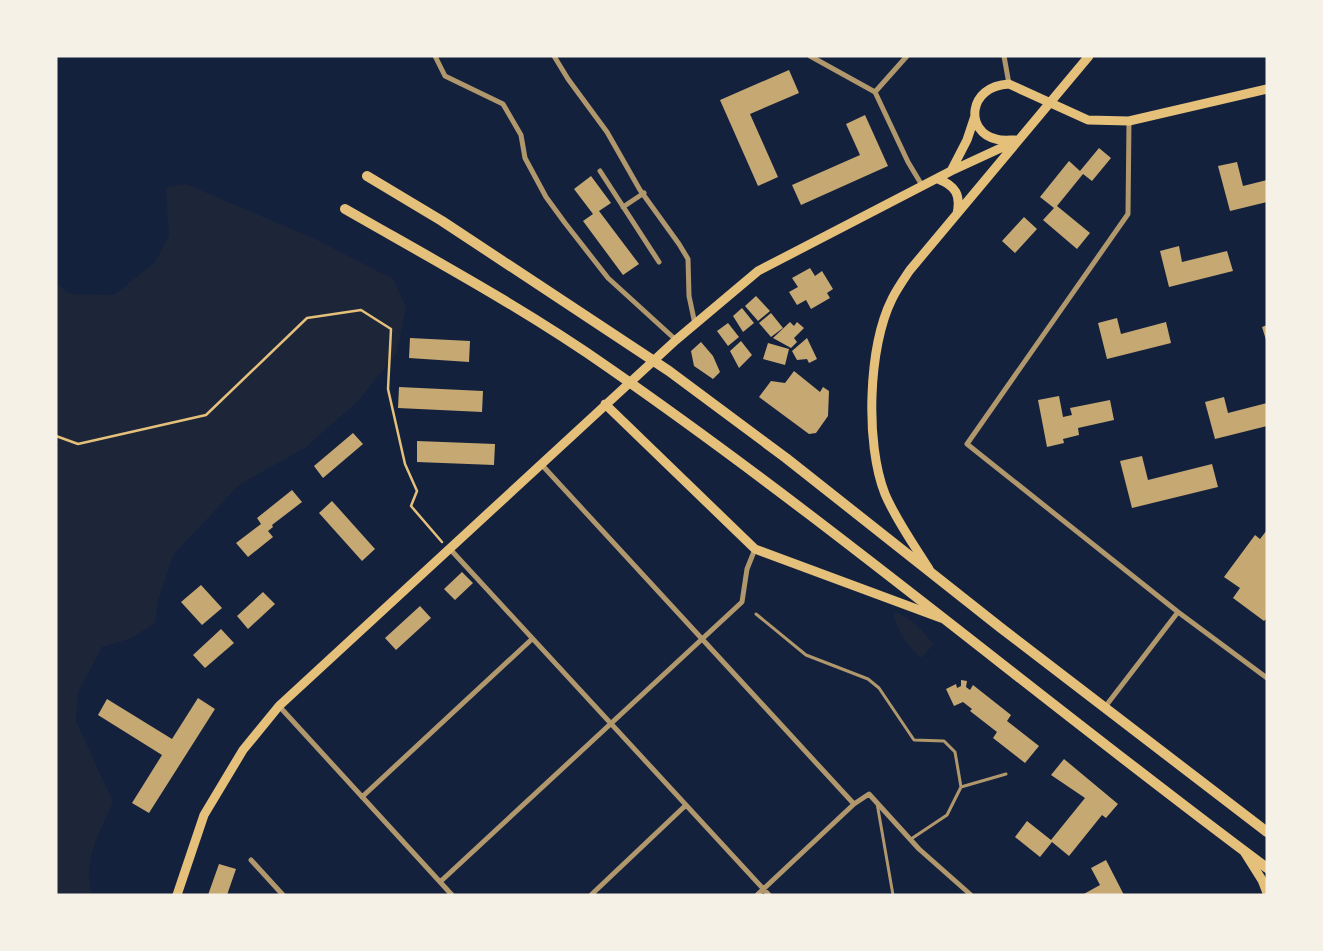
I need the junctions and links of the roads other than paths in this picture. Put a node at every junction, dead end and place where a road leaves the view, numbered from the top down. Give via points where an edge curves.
1 (435, 56) edge
2 (554, 56) edge
3 (810, 56) edge
4 (907, 56) edge
5 (1004, 56) edge
6 (1089, 56) edge
7 (1009, 84) junction
8 (1267, 88) edge
9 (875, 92) junction
10 (975, 116) junction
11 (1129, 121) junction
12 (1018, 140) junction
13 (600, 171) dead end
14 (951, 171) junction
15 (367, 176) dead end
16 (938, 179) junction
17 (923, 187) junction
18 (643, 193) junction
19 (624, 207) junction
20 (345, 209) dead end
21 (956, 216) junction
22 (660, 262) dead end
23 (695, 324) junction
24 (676, 340) junction
25 (605, 404) junction
26 (540, 463) junction
27 (450, 549) junction
28 (754, 549) junction
29 (931, 571) junction
30 (1178, 612) junction
31 (756, 614) dead end
32 (945, 620) junction
33 (532, 638) junction
34 (702, 639) junction
35 (1267, 678) edge
36 (279, 706) junction
37 (1105, 707) junction
38 (611, 725) junction
39 (1006, 774) dead end
40 (961, 787) junction
41 (362, 797) junction
42 (876, 803) junction
43 (854, 804) junction
44 (686, 805) junction
45 (1267, 832) edge
46 (910, 839) junction
47 (1245, 852) junction
48 (251, 860) dead end
49 (1267, 868) edge
50 (440, 882) junction
51 (763, 889) junction
52 (1267, 893) edge
53 (178, 895) edge
54 (283, 895) edge
55 (452, 895) edge
56 (591, 895) edge
57 (756, 895) edge
58 (769, 895) edge
59 (892, 895) edge
60 (971, 895) edge

1 - 24 street via 445,76 503,104 520,135 525,158 546,197 608,278
2 - 18 street via 607,132
3 - 9 street
4 - 9 street
5 - 7 street
6 - 12 main road
7 - 10 main road via 995,85 983,92 976,104
7 - 11 main road via 1088,120
8 - 11 main road
9 - 17 street
10 - 12 main road via 986,135 995,139
10 - 14 main road
11 - 30 street via 1128,214 967,444
12 - 14 main road
12 - 21 main road
13 - 19 street
14 - 16 main road
15 - 29 main road via 459,232 669,371
16 - 17 main road
16 - 21 main road via 950,183 956,191 960,202
17 - 23 main road via 758,271
18 - 19 street
18 - 23 street via 688,259 689,296
19 - 22 street
20 - 32 main road via 607,366 732,456
21 - 29 main road via 910,270 891,300 880,335 871,403 875,457 885,493 905,532
23 - 24 main road
24 - 25 main road
25 - 26 main road
25 - 28 main road
26 - 27 main road
26 - 34 street
27 - 33 street
27 - 36 main road
28 - 32 main road
28 - 34 street via 742,602
29 - 37 main road
30 - 35 street
30 - 37 street
31 - 40 lane via 806,656 868,679 880,688 914,740 944,741 955,752
32 - 47 main road
33 - 38 street
33 - 41 street
34 - 38 street
34 - 43 street
36 - 41 street
36 - 53 main road via 243,750 204,815
37 - 45 main road
38 - 44 street
38 - 50 street
39 - 40 lane
40 - 46 lane via 947,815
41 - 50 street
42 - 43 street via 869,794
42 - 46 street
42 - 59 lane
43 - 51 street
44 - 51 street
44 - 56 street
46 - 60 street
47 - 49 main road
47 - 52 main road
48 - 54 street
50 - 55 street
51 - 57 street
51 - 58 street

